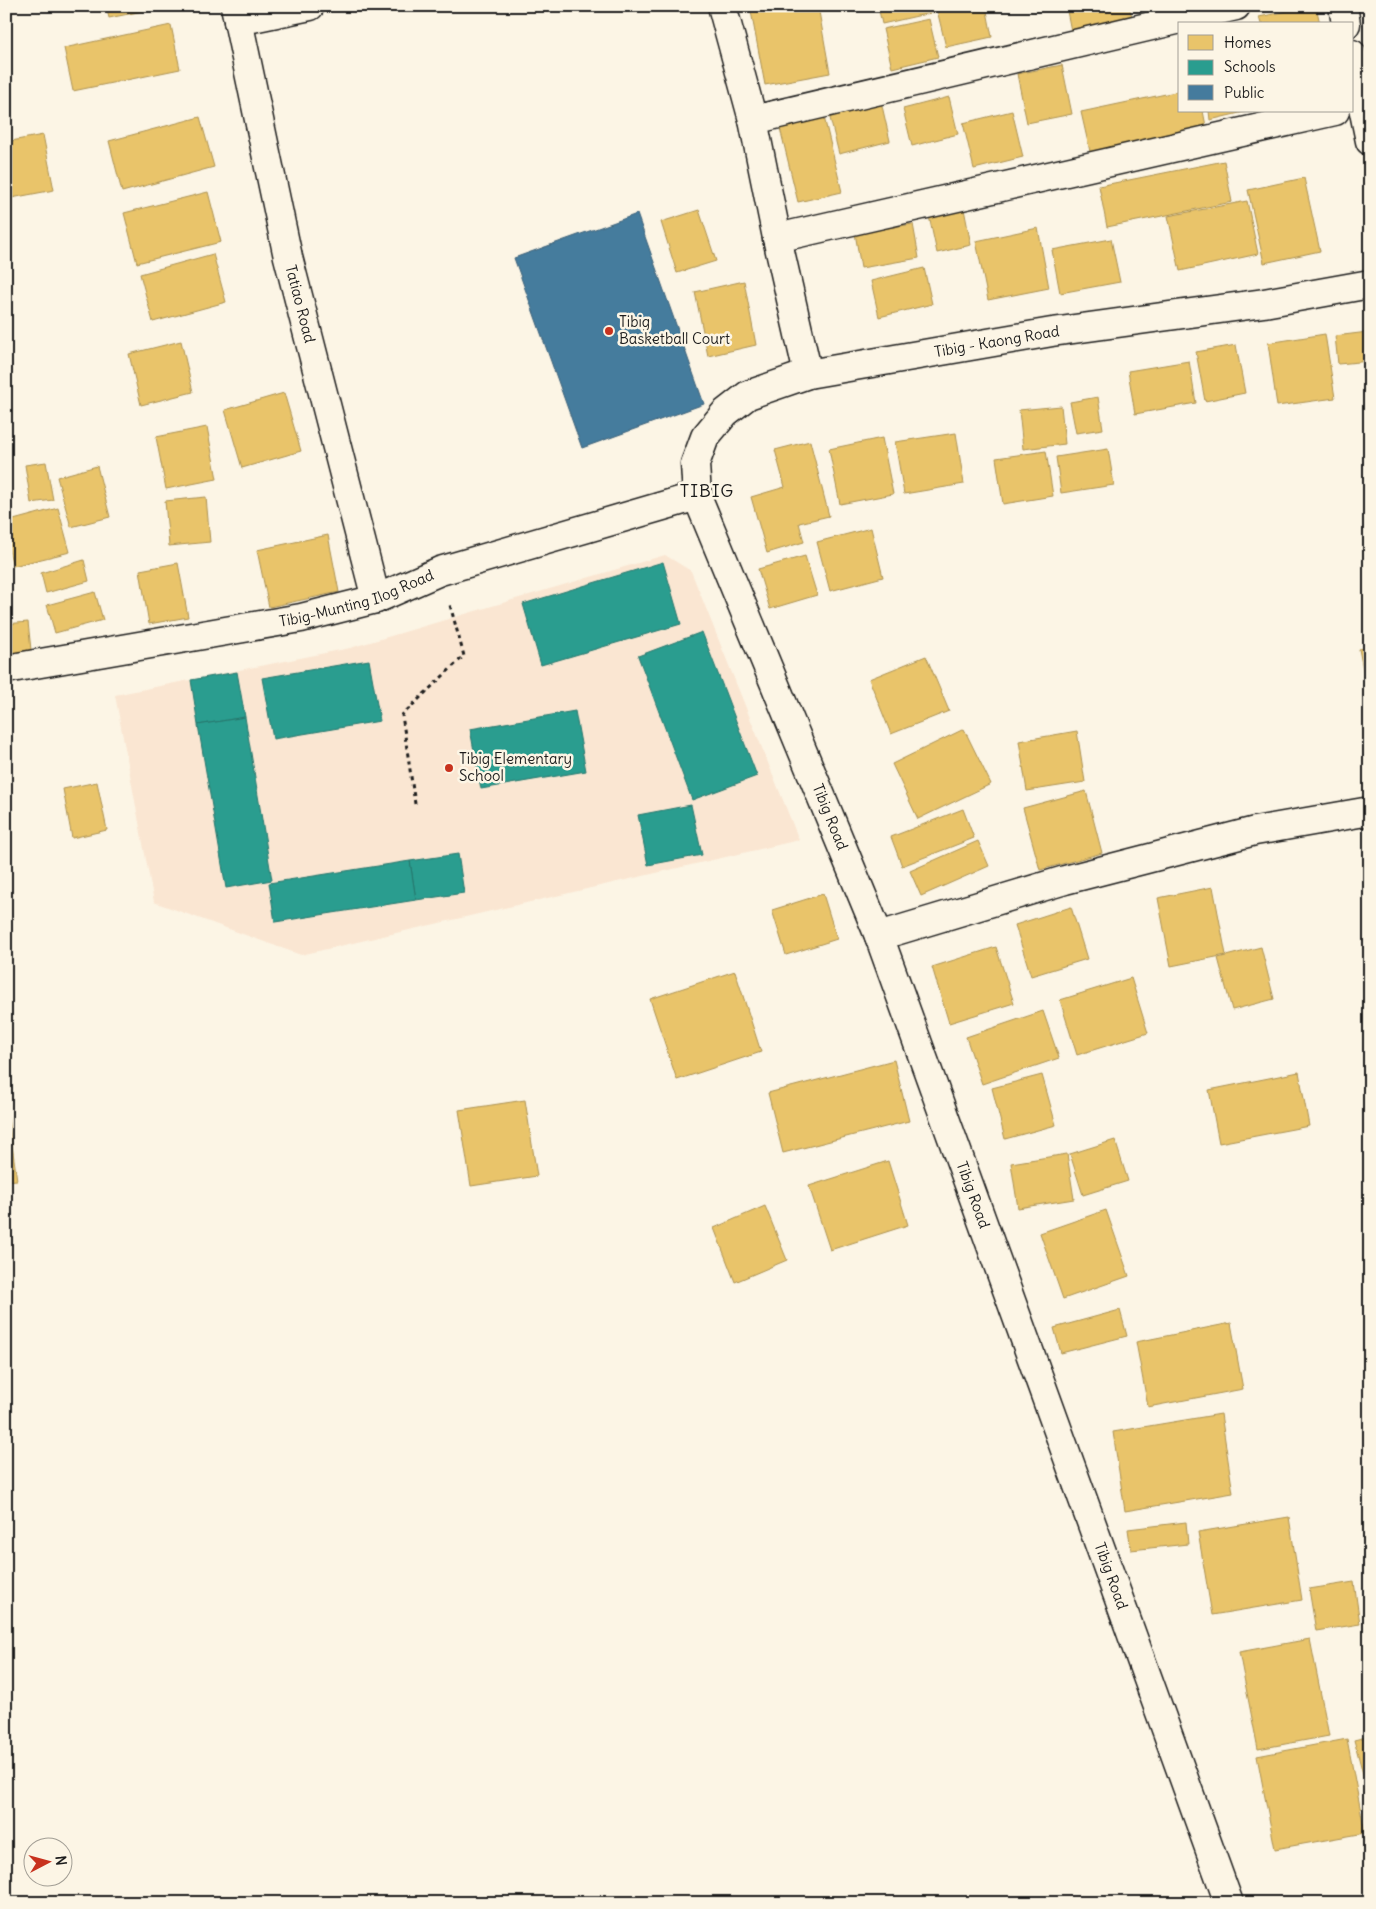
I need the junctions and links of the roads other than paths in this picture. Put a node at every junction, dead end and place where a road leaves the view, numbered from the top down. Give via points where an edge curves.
1 (310, 6) edge
2 (722, 6) edge
3 (1236, 6) edge
4 (1343, 6) edge
5 (236, 14) edge
6 (1346, 22) edge
7 (1354, 75) edge
8 (1357, 106) edge
9 (1331, 112) edge
10 (753, 120) junction
11 (1370, 141) edge
12 (777, 238) junction
13 (1370, 284) edge
14 (808, 374) junction
15 (696, 496) junction
16 (376, 599) junction
17 (6, 669) edge
18 (1370, 811) edge
19 (879, 936) junction
20 (1229, 1903) edge

1 - 5 street
2 - 10 street
3 - 10 street
4 - 6 street
5 - 16 street, Tatiao Road via 288,257
7 - 8 street
8 - 11 street
9 - 12 street
10 - 12 street
12 - 14 street
13 - 14 street, Tibig - Kaong Road via 1052,332
14 - 15 street, Tibig - Kaong Road via 748,395 725,413 705,437 695,464
15 - 16 street, Tibig-Munting Ilog Road via 440,571
15 - 19 street, Tibig Road
16 - 17 street, Tibig-Munting Ilog Road via 300,618
18 - 19 street via 1245,834 1065,880
19 - 20 street, Tibig Road

